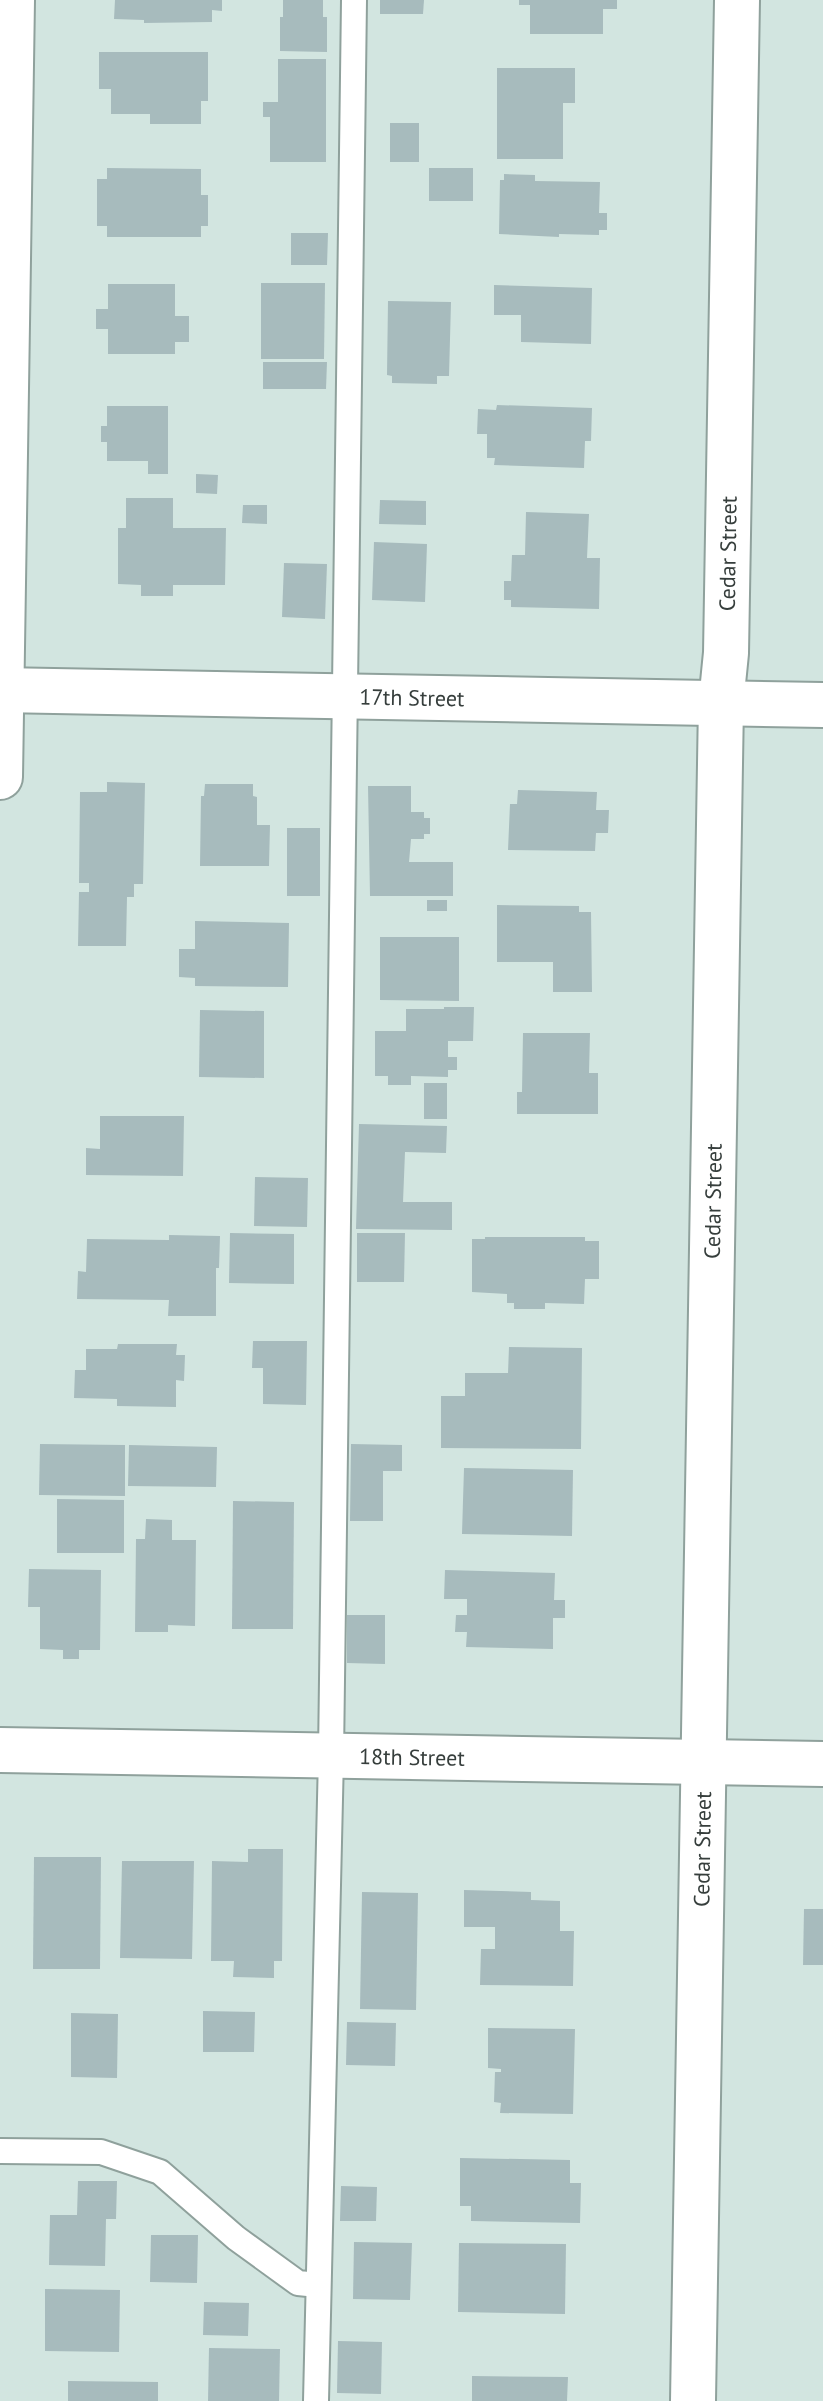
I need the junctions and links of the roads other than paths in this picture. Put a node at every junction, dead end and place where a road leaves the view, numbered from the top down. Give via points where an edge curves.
1 (12, 0) edge
2 (354, 0) edge
3 (737, 0) edge
4 (1, 690) edge
5 (344, 696) junction
6 (721, 703) junction
7 (823, 705) edge
8 (0, 777) edge
9 (0, 1750) edge
10 (331, 1756) junction
11 (702, 1762) junction
12 (823, 1764) edge
13 (0, 2151) edge
14 (318, 2285) junction
15 (316, 2401) edge
16 (693, 2401) edge

1 - 4 street
2 - 5 lane
3 - 6 street, Cedar Street
4 - 5 street, 17th Street
4 - 8 street
5 - 6 street, 17th Street
5 - 10 lane
6 - 7 street, 17th Street
6 - 11 street, Cedar Street
9 - 10 street, 18th Street
10 - 11 street, 18th Street
10 - 14 lane
11 - 12 street, 18th Street
11 - 16 street, Cedar Street
13 - 14 lane via 101,2152 160,2172 298,2283
14 - 15 lane

